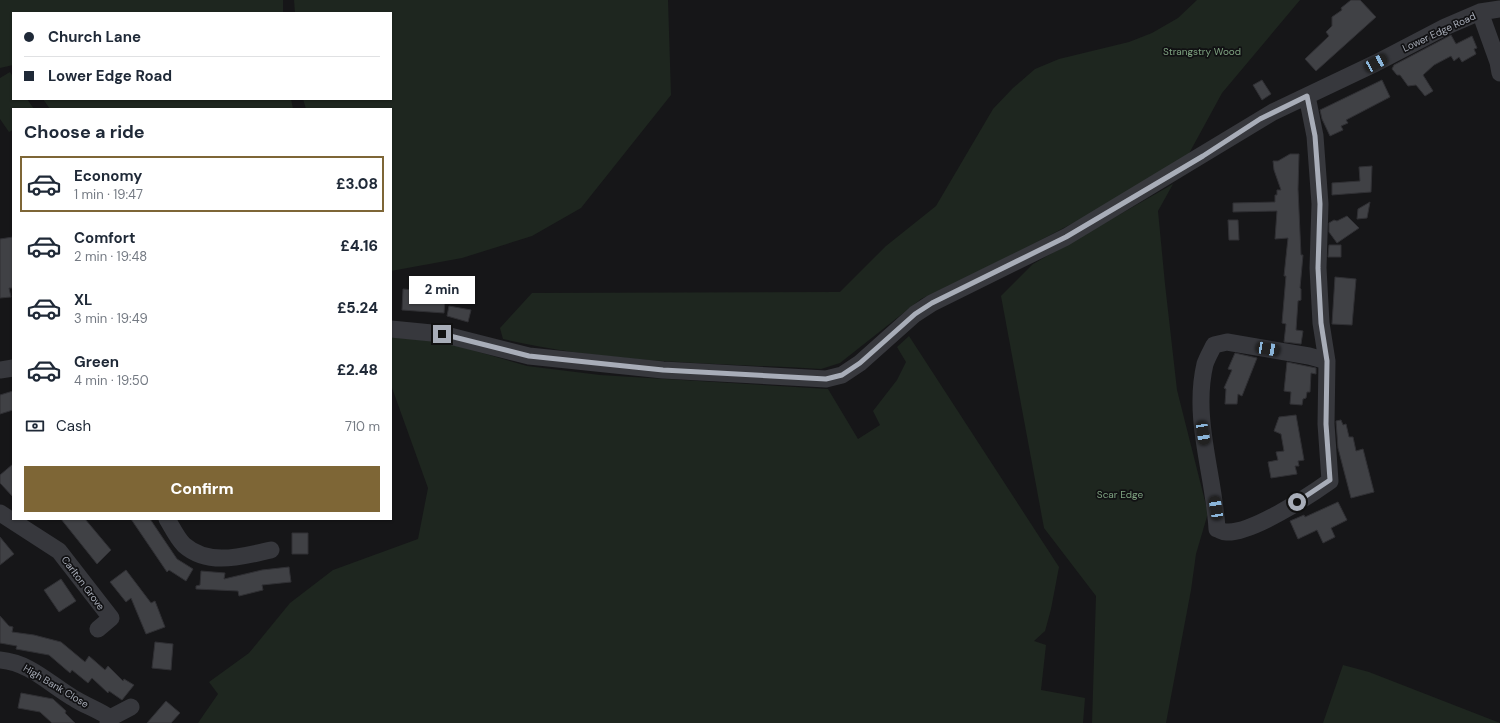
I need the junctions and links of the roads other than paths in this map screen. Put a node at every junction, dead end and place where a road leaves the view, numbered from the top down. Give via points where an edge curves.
1 (1500, 9) edge
2 (1480, 12) junction
3 (1500, 73) edge
4 (1307, 96) junction
5 (392, 330) edge
6 (1327, 361) junction
7 (12, 368) edge
8 (0, 370) edge
9 (0, 513) edge
10 (168, 520) edge
11 (271, 550) dead end
12 (98, 629) dead end
13 (0, 660) edge
14 (131, 707) dead end
15 (109, 720) edge

1 - 2 street, Lower Edge Road
2 - 3 street
2 - 4 street, Lower Edge Road via 1427,35
4 - 5 street, Lower Edge Road via 1260,119 1066,237 932,303 915,314 860,363 835,377 820,379 747,376 599,364 529,356 442,334
4 - 6 street via 1315,136 1320,204 1318,268 1321,323
6 - 6 street via 1227,342 1214,345 1205,363 1200,400 1217,529 1226,532 1243,529 1297,502 1330,480 1326,424
7 - 8 street
9 - 12 street, Carlton Grove via 52,546 64,557 111,618
10 - 11 street via 185,545 205,555 219,559
13 - 15 street, High Bank Close via 29,667
14 - 15 street, High Bank Close

